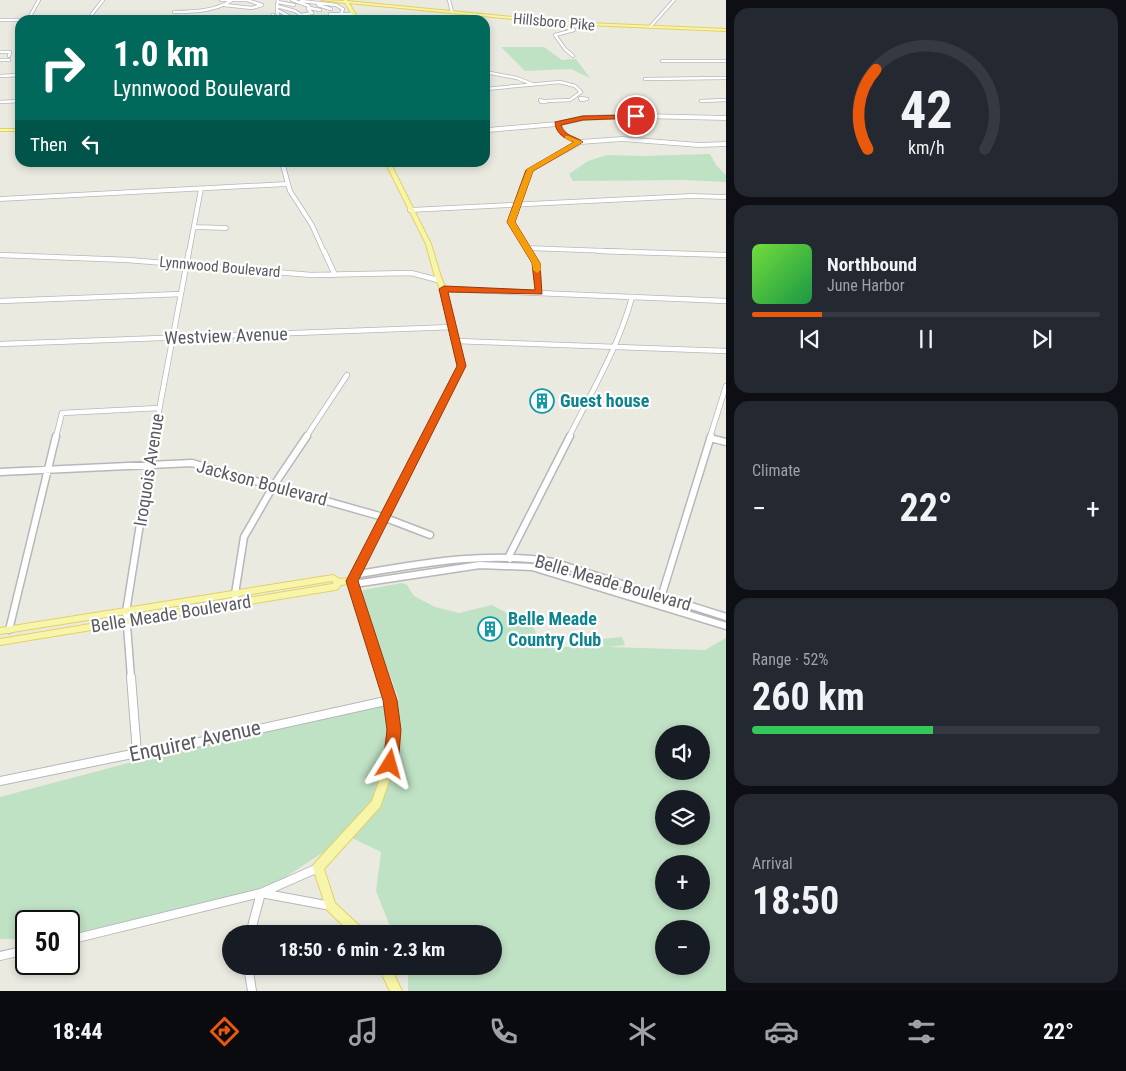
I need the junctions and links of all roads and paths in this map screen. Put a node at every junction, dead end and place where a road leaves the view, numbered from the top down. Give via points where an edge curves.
1 (39, 0) edge
2 (103, 0) edge
3 (221, 0) edge
4 (247, 0) edge
5 (253, 0) edge
6 (293, 0) edge
7 (322, 0) edge
8 (450, 0) edge
9 (674, 0) edge
10 (231, 1) edge
11 (348, 3) edge
12 (278, 4) edge
13 (368, 4) junction
14 (224, 5) junction
15 (294, 6) dead end
16 (311, 6) junction
17 (331, 9) dead end
18 (320, 10) dead end
19 (174, 12) dead end
20 (452, 12) junction
21 (92, 14) dead end
22 (330, 14) dead end
23 (341, 14) junction
24 (354, 14) joint
25 (31, 15) edge
26 (288, 15) edge
27 (482, 15) edge
28 (490, 16) edge
29 (0, 20) edge
30 (15, 20) edge
31 (561, 23) junction
32 (650, 27) junction
33 (726, 30) edge
34 (0, 52) edge
35 (573, 56) dead end
36 (0, 60) edge
37 (662, 61) dead end
38 (726, 61) edge
39 (490, 71) edge
40 (15, 75) edge
41 (0, 76) edge
42 (571, 78) dead end
43 (726, 78) edge
44 (645, 79) dead end
45 (564, 82) junction
46 (532, 84) junction
47 (490, 88) edge
48 (726, 100) edge
49 (15, 101) edge
50 (546, 101) dead end
51 (701, 101) dead end
52 (0, 102) edge
53 (726, 118) edge
54 (557, 124) junction
55 (0, 130) edge
56 (15, 130) edge
57 (490, 130) edge
58 (580, 142) junction
59 (726, 144) edge
60 (283, 167) edge
61 (389, 167) edge
62 (287, 184) junction
63 (201, 189) junction
64 (726, 197) edge
65 (0, 199) edge
66 (517, 205) junction
67 (410, 210) junction
68 (194, 227) junction
69 (226, 228) dead end
70 (527, 248) junction
71 (0, 255) edge
72 (726, 255) edge
73 (186, 265) junction
74 (335, 275) junction
75 (438, 280) junction
76 (444, 289) junction
77 (539, 292) junction
78 (181, 294) junction
79 (632, 297) junction
80 (0, 301) edge
81 (726, 301) edge
82 (452, 326) junction
83 (173, 338) junction
84 (456, 341) junction
85 (0, 344) edge
86 (615, 346) junction
87 (726, 351) edge
88 (347, 375) dead end
89 (726, 386) edge
90 (723, 402) edge
91 (159, 408) junction
92 (710, 438) junction
93 (726, 442) edge
94 (149, 464) junction
95 (48, 469) junction
96 (0, 472) edge
97 (274, 485) junction
98 (383, 517) junction
99 (430, 534) dead end
100 (510, 556) junction
101 (510, 565) junction
102 (352, 581) junction
103 (660, 596) junction
104 (236, 598) junction
105 (656, 604) junction
106 (126, 612) junction
107 (726, 617) edge
108 (127, 622) junction
109 (726, 626) edge
110 (4, 631) edge
111 (4, 642) edge
112 (390, 700) junction
113 (137, 753) junction
114 (0, 781) edge
115 (318, 868) junction
116 (261, 893) junction
117 (332, 906) junction
118 (252, 925) edge
119 (351, 925) edge
120 (80, 937) edge
121 (15, 953) edge
122 (0, 956) edge
123 (249, 975) edge
124 (388, 975) edge
125 (252, 991) edge
126 (396, 991) edge

1 - 25 street
2 - 21 street
3 - 10 street
4 - 5 street
4 - 10 street
4 - 14 street via 262,5 252,8
6 - 16 street
6 - 23 street via 336,4 343,9
7 - 11 main road, Hillsboro Pike
8 - 20 street
9 - 32 street
10 - 14 street
11 - 13 main road, Hillsboro Pike
11 - 13 main road
11 - 24 main road
12 - 15 street
12 - 16 street via 303,15 312,13 308,9
12 - 26 street
13 - 20 main road, Hillsboro Pike
14 - 19 street via 197,12
16 - 17 street
16 - 18 street
20 - 27 main road, Hillsboro Pike
22 - 23 street
23 - 24 street
28 - 31 main road, Hillsboro Pike
29 - 30 street
31 - 32 main road, Hillsboro Pike
31 - 35 street via 561,26 574,30 555,35
32 - 33 main road, Hillsboro Pike
34 - 36 street via 10,52 9,58
37 - 38 street
39 - 46 street
40 - 41 street
42 - 45 street
43 - 44 street
45 - 46 street
45 - 50 street via 577,87 581,92 578,98
46 - 47 street
48 - 51 street
49 - 52 street
53 - 54 street via 595,117
54 - 57 street
54 - 58 street via 567,137
55 - 56 main road
58 - 59 street via 616,139
58 - 66 street via 530,170
60 - 62 street
61 - 67 main road
62 - 63 street
62 - 74 street via 316,232
63 - 65 street
63 - 68 street, Iroquois Avenue
64 - 66 street
66 - 67 street
66 - 70 street via 511,222
67 - 75 main road via 426,238
68 - 69 street
68 - 73 street, Iroquois Avenue
70 - 72 street
70 - 77 street via 536,263
71 - 73 street, Lynnwood Boulevard
73 - 74 street, Lynnwood Boulevard
73 - 78 street, Iroquois Avenue
74 - 75 street, Lynnwood Boulevard via 411,273
75 - 76 main road
76 - 77 street
76 - 82 main road
77 - 79 street
78 - 80 street
78 - 83 street, Iroquois Avenue
79 - 81 street
79 - 86 street
82 - 83 street, Westview Avenue
82 - 84 main road
83 - 85 street, Westview Avenue
83 - 91 street, Iroquois Avenue
84 - 86 street
84 - 98 main road via 462,366
86 - 87 street
86 - 100 street
88 - 97 street
89 - 90 street
90 - 92 street
91 - 94 street, Iroquois Avenue
91 - 95 street via 62,413
92 - 93 street
92 - 103 street
94 - 95 street, Jackson Boulevard
94 - 97 street, Jackson Boulevard via 192,463
94 - 106 street, Iroquois Avenue
95 - 96 street, Jackson Boulevard
95 - 110 street via 20,588
97 - 98 street, Jackson Boulevard
97 - 104 street via 244,537
98 - 99 street, Jackson Boulevard
98 - 102 main road
100 - 101 street
100 - 102 street, Belle Meade Boulevard via 458,559 359,574
100 - 103 street, Belle Meade Boulevard via 553,562
101 - 102 street, Belle Meade Boulevard via 480,565 361,583
101 - 105 street, Belle Meade Boulevard via 560,574
102 - 104 main road, Belle Meade Boulevard via 339,582 335,587
102 - 112 main road
103 - 105 street
103 - 107 street, Belle Meade Boulevard
104 - 106 main road, Belle Meade Boulevard
104 - 108 main road, Belle Meade Boulevard
105 - 109 street, Belle Meade Boulevard
106 - 108 street, Iroquois Avenue
106 - 110 main road, Belle Meade Boulevard
108 - 111 main road, Belle Meade Boulevard
108 - 113 street, Iroquois Avenue
110 - 111 main road
112 - 113 street, Enquirer Avenue
112 - 115 main road via 393,746 376,804
113 - 114 street, Enquirer Avenue
115 - 116 street
115 - 117 main road
116 - 117 street
116 - 118 street
116 - 120 street
117 - 119 main road
121 - 122 street
123 - 125 street
124 - 126 main road

